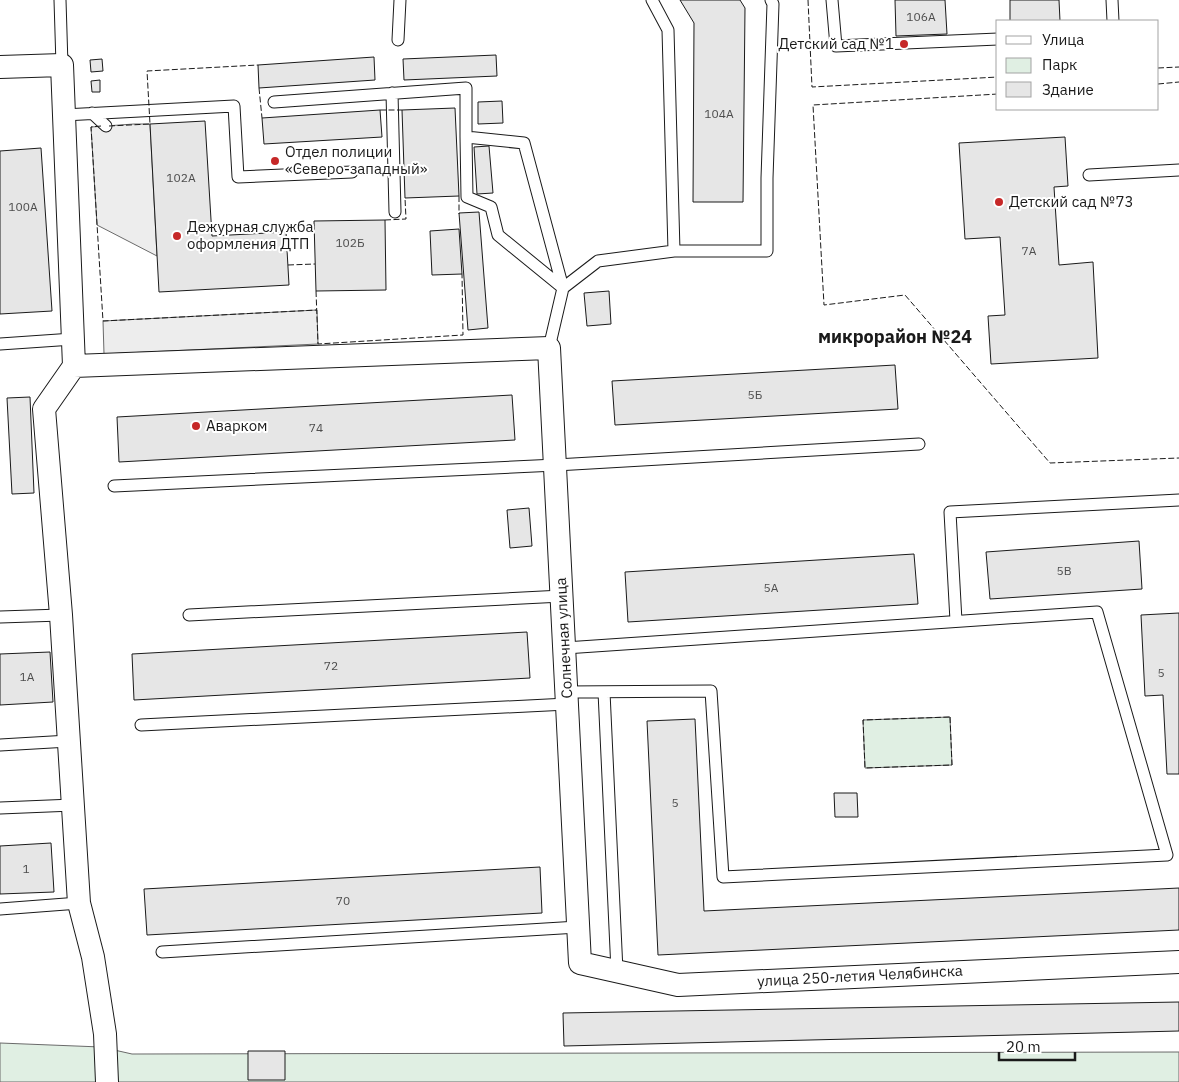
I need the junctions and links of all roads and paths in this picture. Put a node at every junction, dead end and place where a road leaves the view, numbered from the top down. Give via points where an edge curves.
1 (60, 0) edge
2 (400, 0) edge
3 (652, 0) edge
4 (771, 0) edge
5 (832, 0) edge
6 (1112, 0) edge
7 (1113, 20) edge
8 (996, 39) edge
9 (398, 40) dead end
10 (62, 65) junction
11 (0, 67) edge
12 (392, 93) junction
13 (274, 102) dead end
14 (92, 113) junction
15 (64, 115) junction
16 (106, 126) dead end
17 (466, 137) junction
18 (1179, 170) edge
19 (352, 172) dead end
20 (1089, 175) dead end
21 (395, 212) dead end
22 (674, 251) junction
23 (563, 288) junction
24 (73, 338) junction
25 (0, 344) edge
26 (549, 348) junction
27 (74, 366) junction
28 (919, 444) dead end
29 (556, 465) junction
30 (114, 486) dead end
31 (1179, 500) edge
32 (562, 596) junction
33 (61, 615) junction
34 (189, 615) dead end
35 (0, 618) edge
36 (956, 621) junction
37 (565, 648) junction
38 (604, 692) junction
39 (567, 698) junction
40 (141, 725) dead end
41 (69, 741) junction
42 (0, 745) edge
43 (73, 805) junction
44 (0, 808) edge
45 (79, 903) junction
46 (0, 909) edge
47 (578, 927) junction
48 (162, 952) dead end
49 (1179, 962) edge
50 (617, 971) junction
51 (107, 1082) edge

1 - 10 lane
2 - 9 lane
3 - 22 lane via 668,30
4 - 22 lane via 767,251
5 - 8 lane via 836,46
6 - 7 lane
10 - 11 street
10 - 15 street
12 - 13 lane
12 - 17 lane via 466,88
12 - 21 lane
14 - 15 lane
14 - 16 lane
14 - 19 lane via 234,106 238,177
15 - 24 street
17 - 23 lane via 467,197 491,207 498,235
17 - 23 lane via 524,143
18 - 20 lane
22 - 23 lane via 598,261
23 - 26 lane
24 - 25 lane
24 - 27 street
26 - 27 street
26 - 29 street, Солнечная улица
27 - 33 street via 44,409
28 - 29 lane
29 - 30 lane
29 - 32 street, Солнечная улица
31 - 36 lane via 950,512
32 - 34 lane
32 - 37 street, Солнечная улица
33 - 35 lane
33 - 41 street
36 - 37 lane
36 - 38 lane via 1097,612 1167,855 723,877 711,692
37 - 39 street, Солнечная улица
38 - 39 lane
38 - 50 lane
39 - 40 lane
39 - 47 street, Солнечная улица
41 - 42 lane
41 - 43 street
43 - 44 lane
43 - 45 street
45 - 46 lane
45 - 51 street via 93,957 105,1034
47 - 48 lane
47 - 50 street, улица 250-летия Челябинска via 580,964
49 - 50 street, улица 250-летия Челябинска via 678,985

